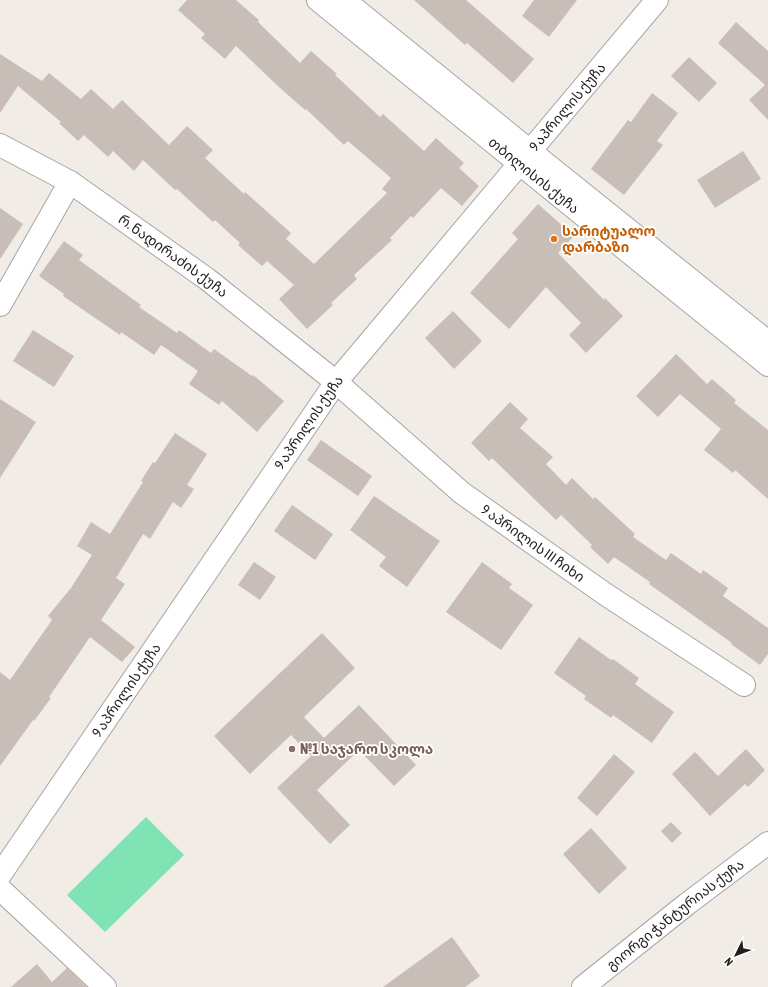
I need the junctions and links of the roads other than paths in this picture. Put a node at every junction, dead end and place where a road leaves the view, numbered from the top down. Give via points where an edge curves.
1 (318, 0) edge
2 (344, 0) edge
3 (657, 0) edge
4 (0, 145) edge
5 (525, 158) junction
6 (70, 182) junction
7 (0, 306) edge
8 (768, 342) edge
9 (768, 365) edge
10 (336, 382) junction
11 (744, 685) dead end
12 (768, 843) edge
13 (0, 875) edge
14 (0, 889) edge
15 (104, 987) edge
16 (583, 987) edge

1 - 5 street, თბილისის ქუჩა
2 - 5 street, თბილისის ქუჩა
3 - 5 street, 9 აპრილის ქუჩა
4 - 6 street, რ. ნადირაძის ქუჩა
5 - 8 street, თბილისის ქუჩა
5 - 9 street, თბილისის ქუჩა
5 - 10 street, 9 აპრილის ქუჩა
6 - 7 street
6 - 10 street, რ. ნადირაძის ქუჩა via 207,279
10 - 11 street, 9 აპრილის III ჩიხი via 462,493 606,594
10 - 13 street, 9 აპრილის ქუჩა
12 - 16 street, გიორგი ჭანტურიას ქუჩა
14 - 15 street

